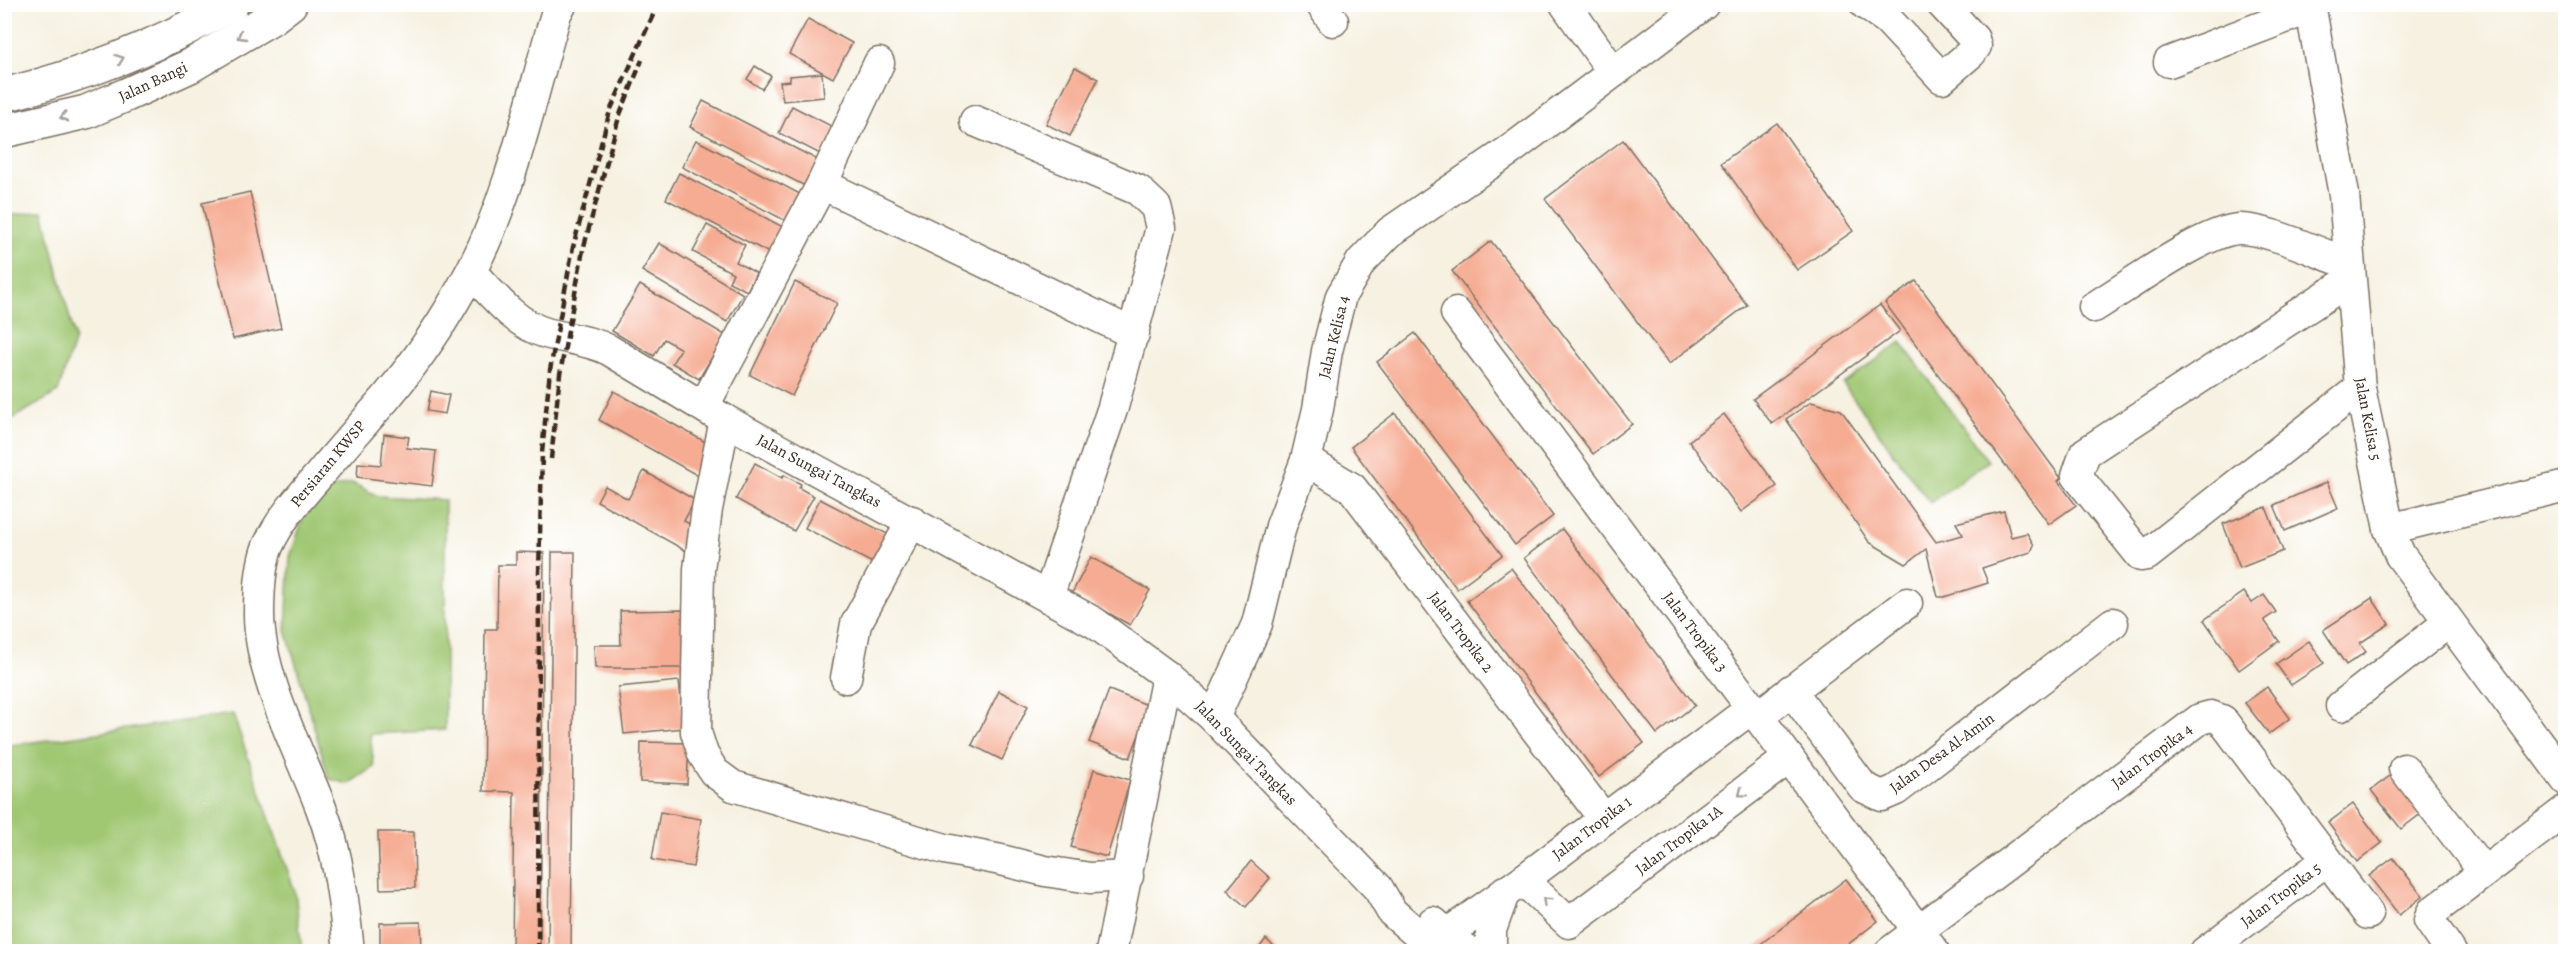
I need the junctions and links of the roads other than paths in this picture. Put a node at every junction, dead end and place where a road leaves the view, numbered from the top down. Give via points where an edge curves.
1 (232, 4) edge
2 (290, 4) edge
3 (1565, 4) edge
4 (1704, 4) edge
5 (1865, 4) edge
6 (1942, 4) edge
7 (559, 5) edge
8 (2310, 6) edge
9 (2169, 62) dead end
10 (879, 63) dead end
11 (1613, 72) junction
12 (4, 95) edge
13 (975, 121) dead end
14 (4, 131) edge
15 (822, 184) junction
16 (471, 272) junction
17 (2349, 272) junction
18 (2094, 307) dead end
19 (1456, 313) dead end
20 (1134, 334) junction
21 (2360, 388) junction
22 (715, 413) junction
23 (1306, 460) junction
24 (2565, 486) edge
25 (912, 521) junction
26 (2389, 529) junction
27 (1048, 597) junction
28 (1907, 603) dead end
29 (2449, 622) junction
30 (2113, 623) dead end
31 (846, 678) dead end
32 (1174, 682) junction
33 (1791, 690) junction
34 (2341, 706) dead end
35 (1755, 712) junction
36 (1214, 718) junction
37 (1789, 758) junction
38 (2404, 769) dead end
39 (2565, 780) edge
40 (2565, 810) edge
41 (1604, 819) junction
42 (2327, 860) junction
43 (2484, 872) junction
44 (1128, 876) junction
45 (1378, 888) junction
46 (1505, 891) junction
47 (1413, 905) junction
48 (2368, 914) dead end
49 (1926, 941) edge
50 (1446, 946) edge
51 (349, 951) edge
52 (1111, 951) edge
53 (1491, 951) edge
54 (1890, 951) edge
55 (2205, 951) edge
56 (2451, 951) edge

12 -> 1 main road, Jalan Bangi via 51,84 143,50
2 -> 14 main road, Jalan Bangi via 190,66 126,95 86,112
3 - 11 street
4 - 11 street, Jalan Kelisa 4
5 - 6 street via 1887,19 1942,78 1976,46
7 - 16 street, Persiaran KWSP via 510,172
8 - 9 street
8 - 17 street, Jalan Kelisa 5 via 2344,195
10 - 15 street
11 - 23 street, Jalan Kelisa 4 via 1513,148 1390,232 1361,262 1341,296
13 - 20 street via 1138,190 1156,207 1161,228
15 - 20 street
15 - 22 street
16 - 22 street, Jalan Sungai Tangkas via 523,322 546,333 595,343
16 - 51 street, Persiaran KWSP via 436,330 387,396 292,506 266,550 259,616 263,648 338,861
17 - 18 street via 2267,235 2239,229 2207,237
17 - 21 street, Jalan Kelisa 5
17 - 21 street via 2085,453 2077,476 2141,556 2147,555
19 - 35 street, Jalan Tropika 3
20 - 27 street
21 - 26 street, Jalan Kelisa 5
22 - 25 street, Jalan Sungai Tangkas
22 - 44 street via 698,592 696,732 714,772 733,786 945,849 1090,878
23 - 36 street, Jalan Kelisa 4 via 1281,526 1257,624
23 - 41 street, Jalan Tropika 2 via 1352,488
24 - 26 street
25 - 27 street, Jalan Sungai Tangkas
25 - 31 street via 856,624
26 - 29 street, Jalan Kelisa 5 via 2400,555
27 - 32 street, Jalan Sungai Tangkas via 1095,623
28 - 33 street, Jalan Tropika 1
29 - 34 street
29 - 39 street, Jalan Kelisa 5
30 - 33 street, Jalan Desa Al-Amin via 1896,790 1882,796 1863,787
32 - 36 street, Jalan Sungai Tangkas
32 - 44 street
33 - 35 street, Jalan Tropika 1
35 - 37 street, Jalan Tropika 3
35 - 41 street, Jalan Tropika 1
36 - 45 street, Jalan Sungai Tangkas
37 -> 46 street, Jalan Tropika 1A via 1569,923
37 - 49 street, Jalan Tropika 3
38 - 43 street
40 - 43 street
41 - 46 street, Jalan Tropika 1
42 - 48 street, Jalan Tropika 4
42 - 49 street, Jalan Tropika 4 via 2222,720 2211,716 2200,719
42 - 55 street, Jalan Tropika 5
43 - 56 street via 2432,912 2429,920
44 - 52 street
45 - 47 street
45 - 50 street via 1392,912
46 - 47 street via 1446,911
46 - 50 street, Jalan Tropika 1
46 - 53 street via 1491,930
47 - 50 street
49 - 54 street, Jalan Tropika 4

